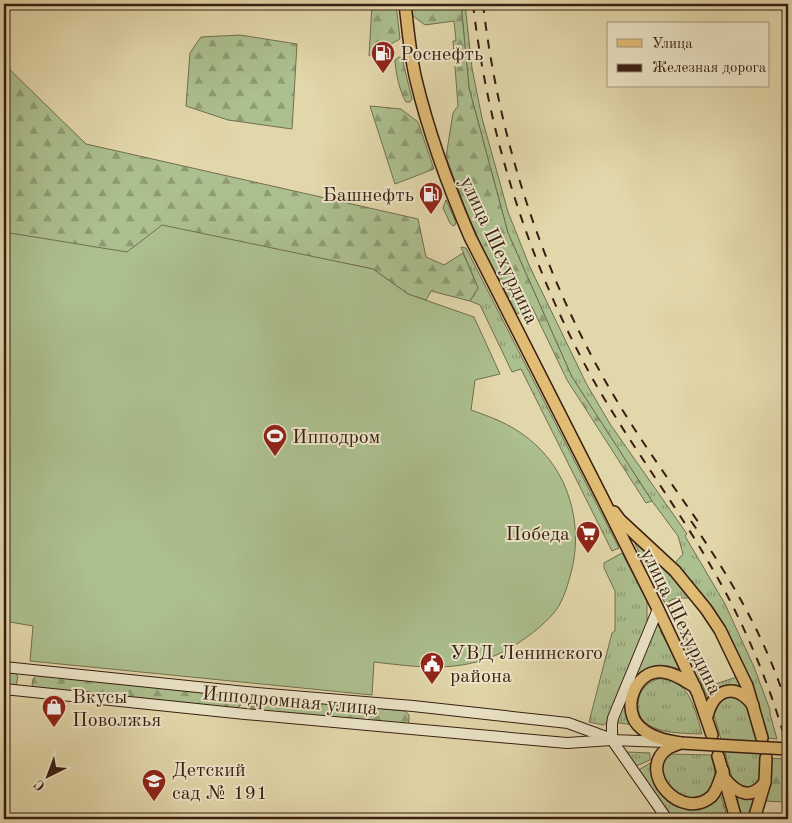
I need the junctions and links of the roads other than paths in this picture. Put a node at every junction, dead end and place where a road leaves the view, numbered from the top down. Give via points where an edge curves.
1 (405, 4) edge
2 (602, 497) junction
3 (640, 538) junction
4 (628, 551) junction
5 (658, 609) junction
6 (4, 667) edge
7 (695, 687) junction
8 (4, 689) edge
9 (754, 706) junction
10 (707, 716) junction
11 (712, 735) dead end
12 (762, 738) dead end
13 (612, 740) junction
14 (681, 743) junction
15 (788, 749) edge
16 (718, 756) dead end
17 (766, 758) dead end
18 (724, 775) junction
19 (764, 782) junction
20 (667, 819) edge
21 (736, 819) edge
22 (754, 819) edge

1 - 2 main road, улица Шехурдина via 416,80 454,201
2 - 3 main road, улица Шехурдина
2 - 4 main road, улица Шехурдина
3 - 4 main road via 629,540
3 - 9 main road, улица Шехурдина via 676,571 706,609 741,672
4 - 5 main road, улица Шехурдина
5 - 7 main road, улица Шехурдина
5 - 13 street via 614,718
6 - 13 street, Ипподромная улица via 568,723
7 - 10 main road, улица Шехурдина
7 - 14 main road via 660,671 641,680 632,694 632,714 640,728 665,740
8 - 13 street, Ипподромная улица via 572,744
9 - 10 main road via 739,693 726,692 712,701
9 - 12 main road, улица Шехурдина
10 - 11 main road, улица Шехурдина
13 - 14 street
13 - 20 street
14 - 15 main road, bridge
14 - 18 main road via 662,753 657,763 662,788 673,801 687,805 701,803 715,791
16 - 18 main road
17 - 19 main road
18 - 19 main road via 736,790 746,793 755,791
18 - 21 main road
19 - 22 main road

